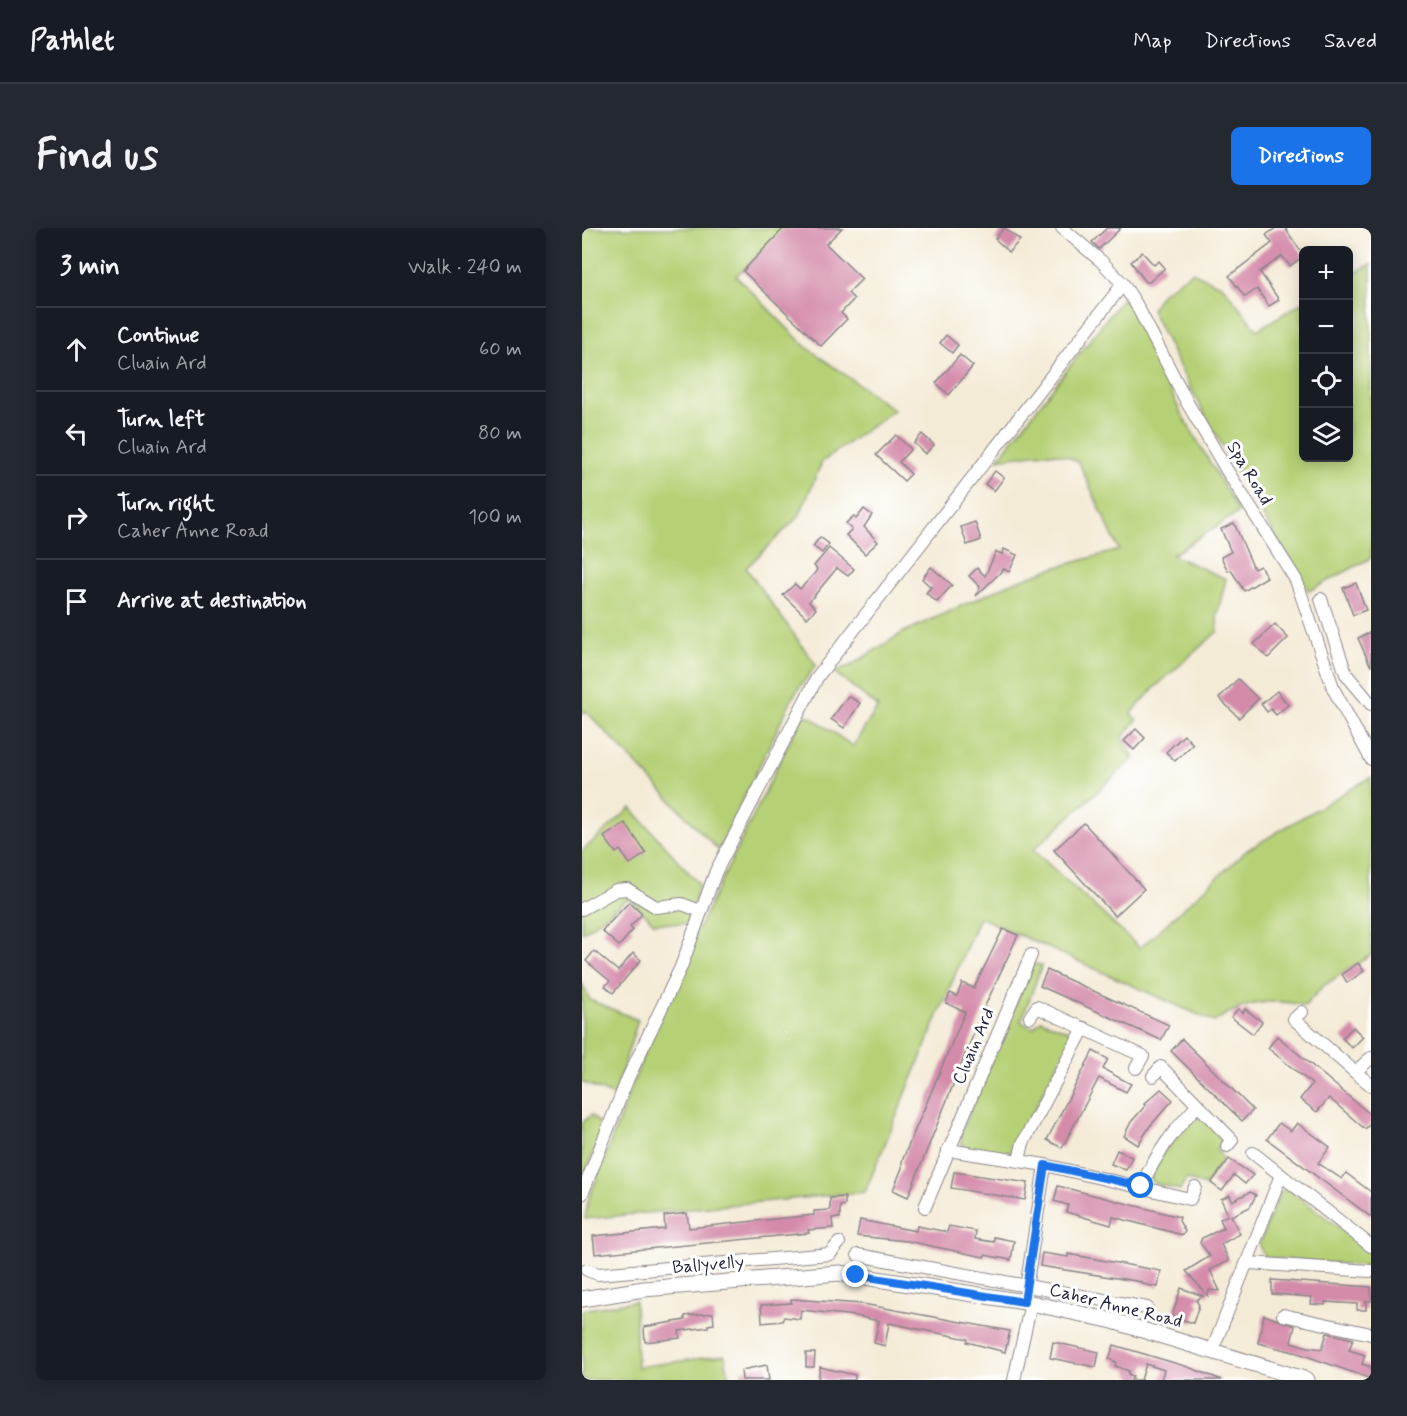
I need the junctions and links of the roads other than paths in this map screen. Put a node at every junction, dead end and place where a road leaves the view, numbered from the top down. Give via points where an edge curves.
1 (1062, 228) edge
2 (1123, 284) junction
3 (1321, 599) dead end
4 (1371, 704) edge
5 (1366, 741) edge
6 (1371, 759) edge
7 (582, 909) edge
8 (700, 911) junction
9 (1031, 956) dead end
10 (1302, 1012) dead end
11 (1030, 1017) dead end
12 (1084, 1028) junction
13 (1371, 1058) edge
14 (1136, 1068) dead end
15 (1355, 1072) junction
16 (1153, 1076) dead end
17 (1371, 1085) edge
18 (1198, 1105) junction
19 (1227, 1146) dead end
20 (948, 1150) junction
21 (1253, 1153) dead end
22 (1019, 1160) junction
23 (1045, 1165) junction
24 (1281, 1175) junction
25 (1141, 1186) junction
26 (1195, 1187) dead end
27 (582, 1194) edge
28 (925, 1207) dead end
29 (839, 1243) dead end
30 (1371, 1246) edge
31 (858, 1255) dead end
32 (720, 1263) junction
33 (1249, 1263) junction
34 (587, 1270) dead end
35 (1371, 1271) edge
36 (839, 1273) joint
37 (722, 1283) junction
38 (1027, 1284) junction
39 (582, 1299) edge
40 (1028, 1303) junction
41 (1147, 1308) dead end
42 (1282, 1315) dead end
43 (1371, 1334) edge
44 (1212, 1352) junction
45 (1300, 1379) edge
46 (1014, 1380) edge

1 - 2 street, Spa Road
2 - 5 street, Spa Road via 1226,469 1296,580 1334,690
2 - 8 street via 818,676 716,871
3 - 4 street via 1346,674
5 - 6 street, Spa Road
7 - 8 street via 616,890 627,889 656,907 682,904
8 - 27 street via 681,967 628,1078
9 - 20 street, Cluain Ard
10 - 15 street via 1294,1019
11 - 12 street via 1036,1007
12 - 14 street via 1143,1056
12 - 22 street via 1023,1143
13 - 15 street
15 - 17 street
16 - 18 street via 1161,1068
18 - 19 street via 1232,1140
18 - 25 street via 1155,1155
20 - 22 street
20 - 28 street, Cluain Ard
21 - 24 street
22 - 23 street
23 - 25 street
23 - 38 street
24 - 30 street
24 - 33 street
25 - 26 street via 1190,1199
29 - 32 street via 830,1254
31 - 38 street
32 - 34 street via 598,1274
32 - 37 street
33 - 35 street
33 - 44 street
36 - 37 street, Ballyvelly
36 - 40 street, Caher Anne Road
37 - 39 street, Ballyvelly
38 - 40 street
38 - 41 street
40 - 44 street, Caher Anne Road via 1113,1321
40 - 46 street
42 - 43 street
44 - 45 street, Caher Anne Road

